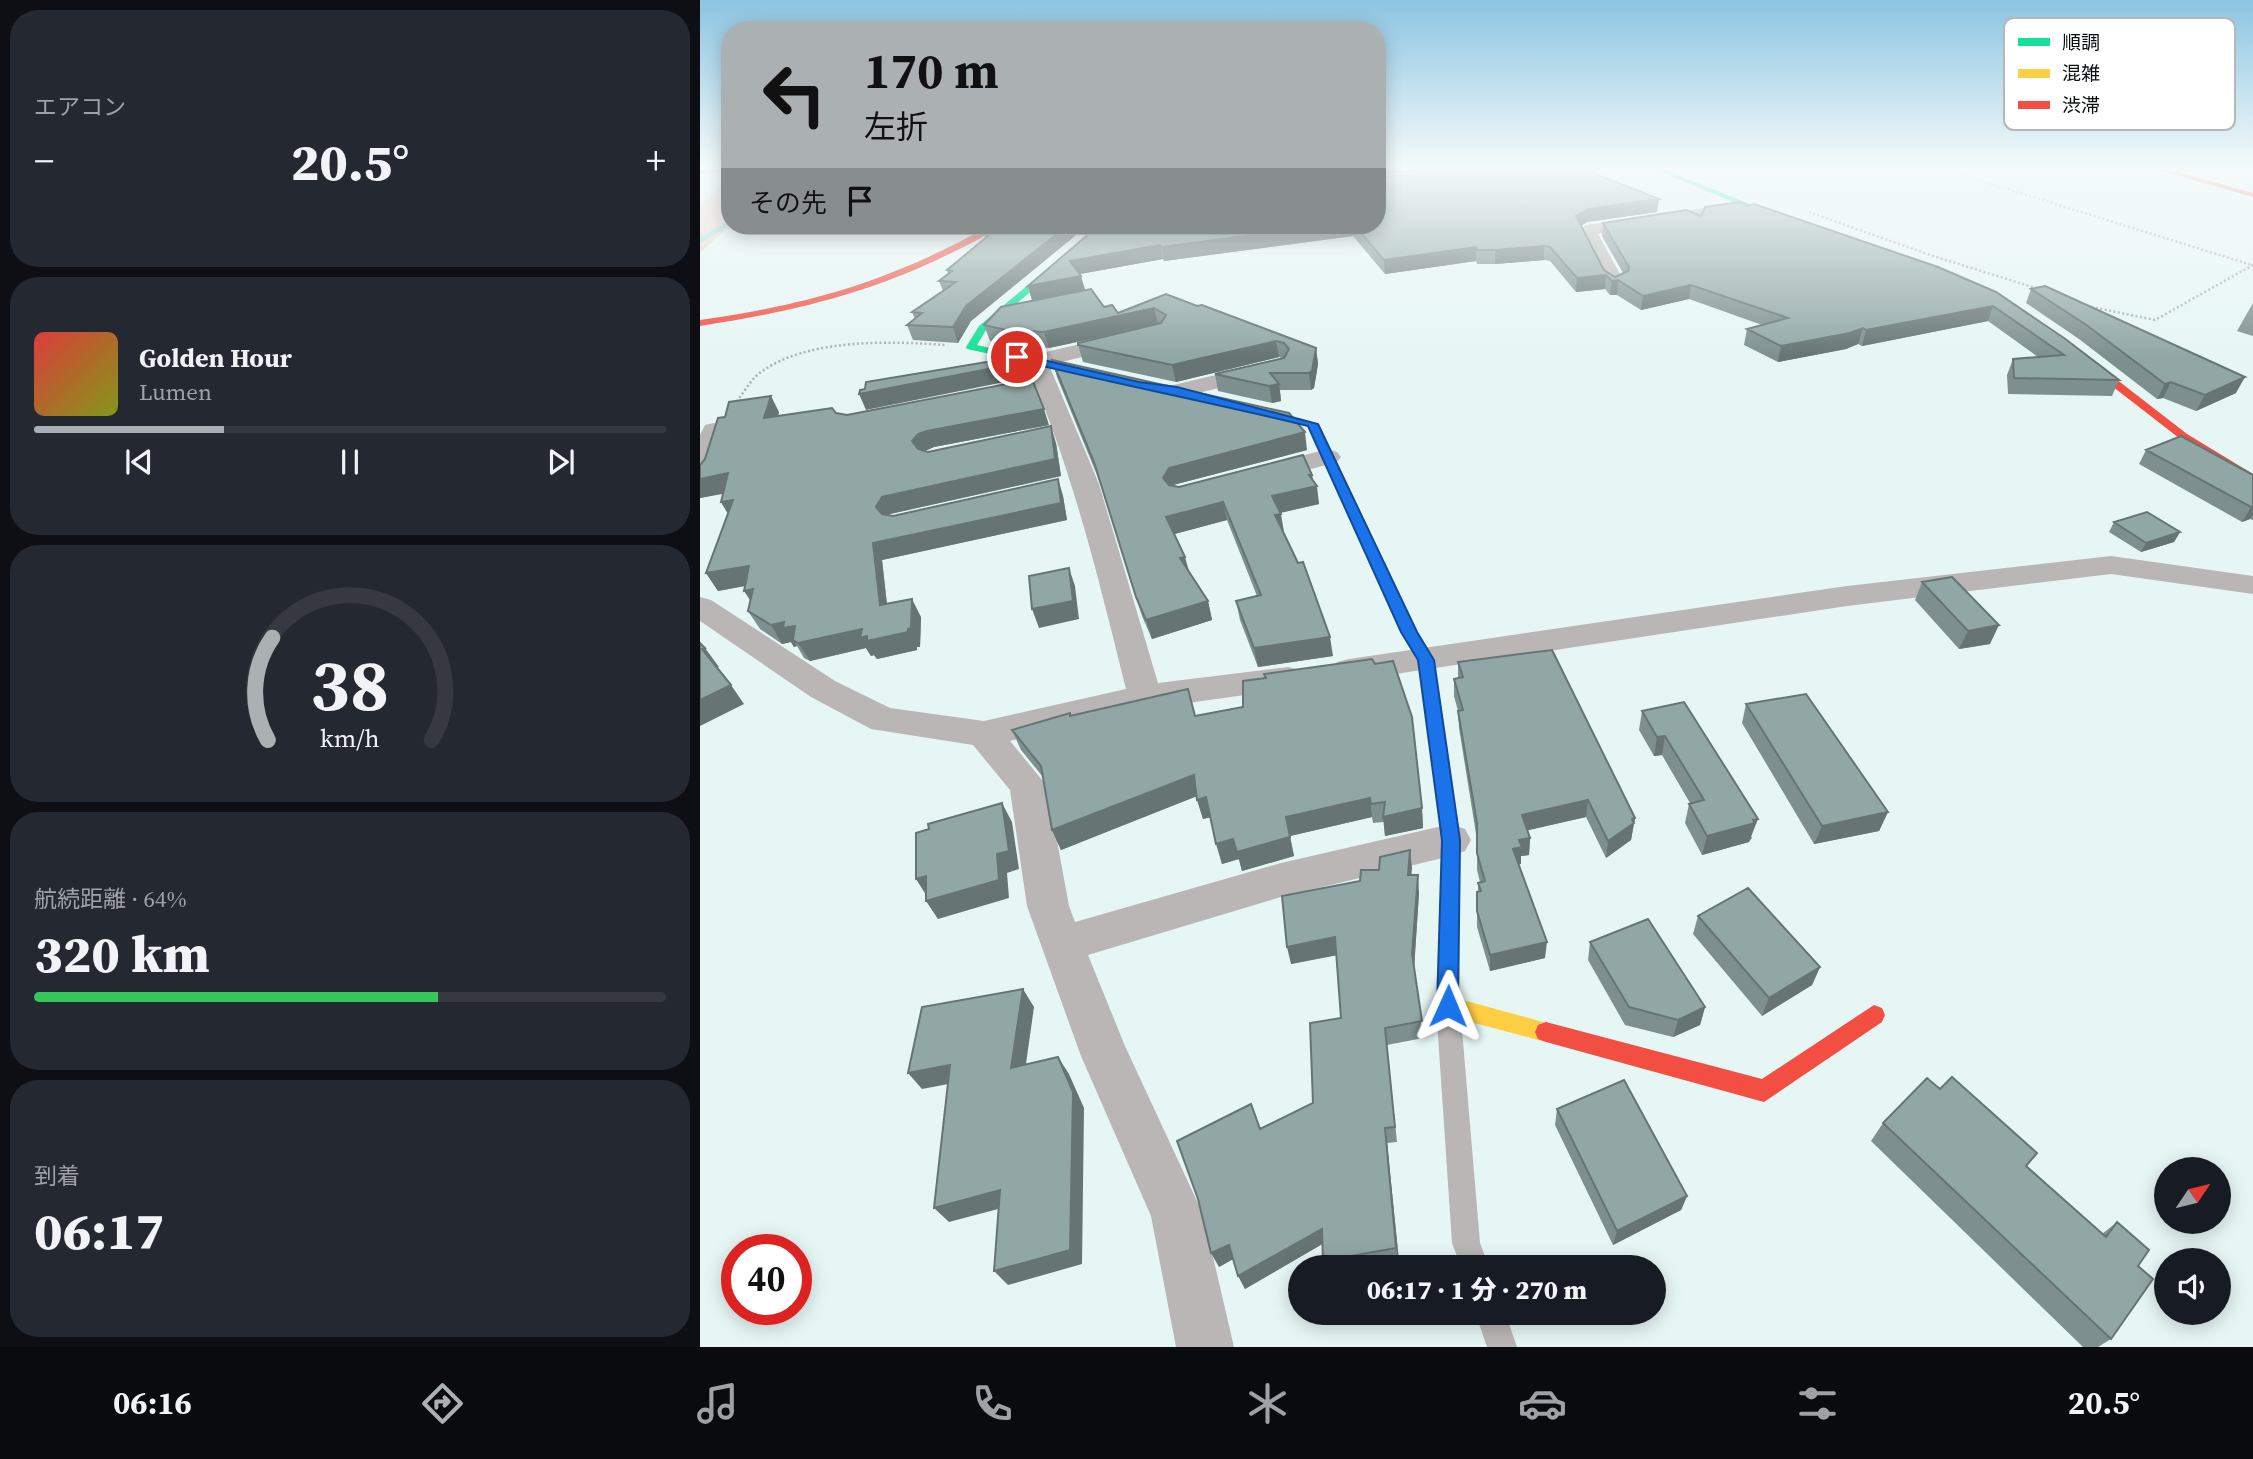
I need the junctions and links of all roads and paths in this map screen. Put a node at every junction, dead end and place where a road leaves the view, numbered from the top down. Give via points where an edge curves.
1 (1587, 231) edge
2 (1861, 231) edge
3 (2142, 231) edge
4 (978, 235) edge
5 (1092, 235) edge
6 (1117, 235) edge
7 (1154, 235) edge
8 (2253, 265) edge
9 (1615, 283) edge
10 (2050, 293) edge
11 (2087, 306) edge
12 (1034, 309) edge
13 (996, 316) junction
14 (700, 323) edge
15 (1143, 336) edge
16 (2059, 340) edge
17 (971, 347) junction
18 (1278, 367) edge
19 (1034, 378) junction
20 (1113, 380) edge
21 (1170, 390) joint
22 (714, 430) joint
23 (1328, 457) junction
24 (700, 475) edge
25 (2253, 479) edge
26 (1236, 481) edge
27 (2253, 585) edge
28 (700, 607) edge
29 (1426, 660) junction
30 (1145, 697) junction
31 (984, 734) junction
32 (1451, 840) junction
33 (1063, 944) junction
34 (1448, 1006) junction
35 (1874, 1015) dead end
36 (1470, 1255) edge
37 (1494, 1325) edge
38 (1205, 1347) edge
39 (1502, 1347) edge

1 - 9 street
2 - 10 path
3 - 8 path
4 - 14 street via 903,274 841,297
5 - 13 street
6 - 7 street via 1121,240
8 - 11 path via 2155,320
12 - 13 street
13 - 17 street
15 - 19 street
16 - 25 street via 2183,436
17 - 19 street
17 - 22 path via 869,342 793,356 759,373
18 - 21 street
19 - 20 street
19 - 30 street
21 - 23 street via 1312,424
22 - 24 street
23 - 26 street
23 - 29 street
27 - 29 street via 2111,565 1847,596
28 - 31 street via 823,689 883,720
29 - 30 street
29 - 32 street
30 - 31 street
31 - 33 street via 1028,786 1048,906
32 - 33 street via 1281,880
32 - 34 street
33 - 38 street via 1105,1056 1177,1214
34 - 35 street via 1764,1091
34 - 36 lane
37 - 39 lane

